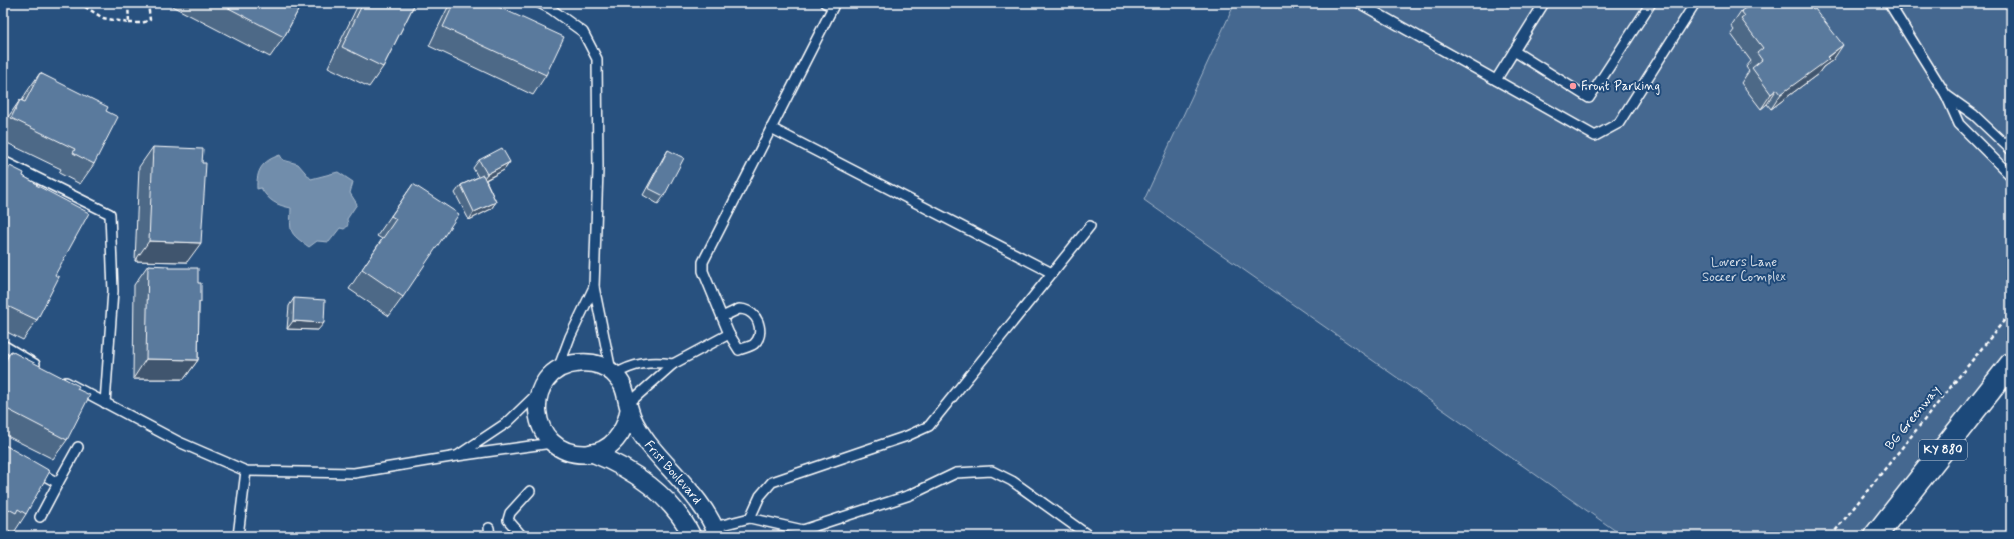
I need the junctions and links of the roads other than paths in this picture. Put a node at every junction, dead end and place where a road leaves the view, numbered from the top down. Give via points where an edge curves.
1 (539, 3) edge
2 (825, 3) edge
3 (1359, 3) edge
4 (1544, 3) edge
5 (1651, 3) edge
6 (1695, 3) edge
7 (1889, 3) edge
8 (1514, 51) junction
9 (1496, 80) junction
10 (1946, 95) junction
11 (771, 128) junction
12 (2011, 150) edge
13 (3, 160) edge
14 (2011, 176) edge
15 (1090, 226) dead end
16 (1052, 273) junction
17 (594, 288) junction
18 (722, 317) junction
19 (729, 334) junction
20 (3, 345) edge
21 (673, 364) junction
22 (2011, 364) edge
23 (41, 368) edge
24 (558, 370) junction
25 (613, 374) junction
26 (61, 379) edge
27 (540, 391) junction
28 (105, 403) junction
29 (629, 407) junction
30 (552, 443) junction
31 (78, 447) dead end
32 (592, 453) junction
33 (457, 456) junction
34 (30, 468) edge
35 (246, 471) junction
36 (58, 483) junction
37 (530, 491) dead end
38 (40, 517) dead end
39 (750, 518) junction
40 (716, 531) edge
41 (238, 536) edge
42 (522, 536) edge
43 (692, 536) edge
44 (1089, 536) edge
45 (1875, 536) edge

1 - 17 lane via 583,32 597,59 598,169
2 - 11 lane via 833,7
3 - 9 lane
4 - 8 lane
5 - 8 lane via 1589,98
6 - 9 lane via 1619,123 1595,136
7 - 10 lane
8 - 9 lane
10 - 12 lane via 1974,115
10 - 14 lane via 1959,124
11 - 16 lane
11 - 18 lane via 703,262 703,271
13 - 28 lane via 110,214 114,291
15 - 16 lane
16 - 39 lane via 929,426 907,436 772,482 760,496
17 - 24 lane via 570,336
17 - 25 lane
18 - 19 lane
18 - 19 lane via 739,309 748,311 756,317 759,336 754,344 739,350
19 - 21 lane
20 - 23 lane
21 - 25 lane via 656,361 642,363
21 - 29 lane
22 - 45 main road, KY 880
24 - 25 street, Frist Boulevard via 571,364 586,362 599,365
24 - 27 street, Frist Boulevard via 547,379
25 - 29 street, Frist Boulevard via 621,383
26 - 28 lane
27 - 30 street, Frist Boulevard via 538,419 543,432
27 - 33 lane via 508,422
28 - 35 lane via 180,442
29 - 32 street, Frist Boulevard via 622,433 604,449
29 - 40 street, Frist Boulevard via 638,429 691,493
30 - 32 street, Frist Boulevard via 564,451
30 - 33 lane
31 - 36 lane
32 - 43 street, Frist Boulevard via 616,462 657,493 678,514
33 - 35 lane via 354,473
34 - 36 lane
35 - 41 lane
36 - 38 lane
37 - 42 lane via 510,513 508,520
39 - 40 lane
39 - 44 lane via 803,530 910,495 956,473 992,471 1012,481

